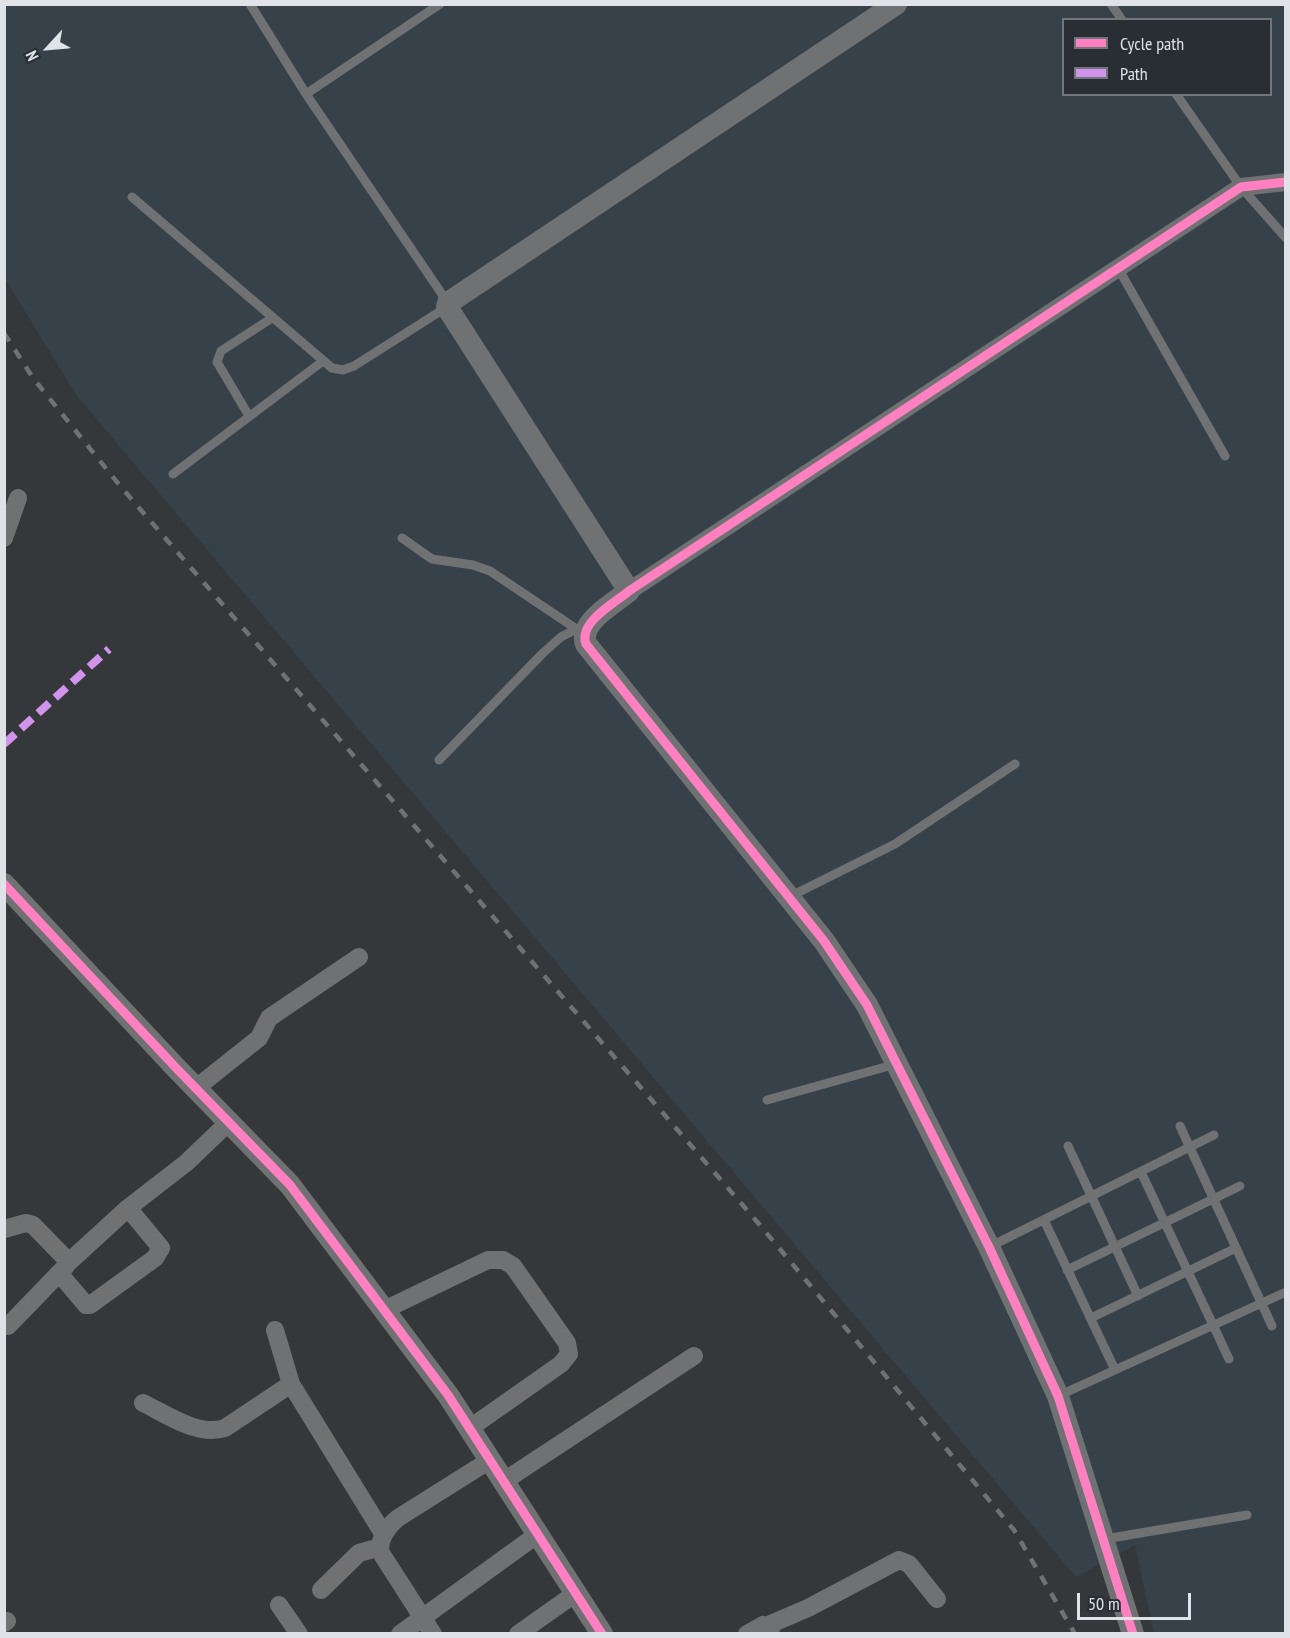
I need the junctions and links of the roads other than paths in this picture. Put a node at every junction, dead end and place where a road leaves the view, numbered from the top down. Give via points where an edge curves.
1 (250, 4) edge
2 (440, 4) edge
3 (896, 4) edge
4 (1111, 4) edge
5 (1121, 18) edge
6 (306, 94) junction
7 (1177, 96) edge
8 (1286, 182) edge
9 (1241, 187) junction
10 (132, 197) dead end
11 (1286, 238) edge
12 (1118, 268) junction
13 (448, 305) junction
14 (272, 318) junction
15 (323, 362) junction
16 (249, 416) junction
17 (1225, 456) dead end
18 (173, 474) dead end
19 (18, 498) dead end
20 (4, 538) edge
21 (402, 538) dead end
22 (629, 591) junction
23 (580, 631) junction
24 (439, 760) dead end
25 (1015, 764) dead end
26 (4, 884) edge
27 (789, 897) junction
28 (359, 957) dead end
29 (898, 1063) junction
30 (196, 1088) junction
31 (767, 1100) dead end
32 (229, 1122) junction
33 (1180, 1126) dead end
34 (1214, 1135) dead end
35 (1068, 1146) dead end
36 (1190, 1148) junction
37 (1141, 1172) junction
38 (1240, 1186) dead end
39 (1091, 1196) junction
40 (1213, 1199) junction
41 (128, 1208) junction
42 (1044, 1220) junction
43 (1164, 1222) junction
44 (4, 1229) edge
45 (989, 1247) junction
46 (1114, 1247) junction
47 (1236, 1248) junction
48 (64, 1268) junction
49 (1068, 1270) junction
50 (1187, 1273) junction
51 (1286, 1292) edge
52 (1138, 1296) junction
53 (1261, 1302) junction
54 (384, 1310) junction
55 (1091, 1318) junction
56 (1211, 1324) junction
57 (8, 1326) dead end
58 (1272, 1326) dead end
59 (275, 1330) dead end
60 (694, 1356) dead end
61 (1229, 1359) dead end
62 (1115, 1370) junction
63 (291, 1384) junction
64 (1058, 1396) junction
65 (142, 1403) dead end
66 (470, 1428) junction
67 (490, 1460) junction
68 (504, 1481) junction
69 (1247, 1515) dead end
70 (538, 1534) junction
71 (1105, 1539) junction
72 (382, 1541) junction
73 (321, 1590) dead end
74 (576, 1593) junction
75 (937, 1599) dead end
76 (279, 1605) dead end
77 (422, 1618) junction
78 (768, 1630) edge
79 (299, 1634) edge
80 (400, 1634) edge
81 (433, 1634) edge
82 (518, 1634) edge
83 (602, 1634) edge
84 (747, 1634) edge
85 (1133, 1634) edge

1 - 6 lane
2 - 6 lane
3 - 13 street
4 - 5 lane
6 - 13 lane
7 - 9 lane
8 - 9 street
9 - 11 lane
9 - 12 street
10 - 14 lane
12 - 17 lane
12 - 22 street
13 - 15 lane via 354,366 343,370
13 - 22 street
14 - 15 lane
14 - 16 lane via 217,357
15 - 16 lane
16 - 18 lane
19 - 20 street
21 - 23 lane via 432,559 490,571
22 - 23 street
23 - 24 lane via 543,653
23 - 27 street via 586,644
25 - 27 lane via 895,844
26 - 30 street
27 - 29 street via 867,1005
28 - 30 street via 269,1018 259,1038
29 - 31 lane
29 - 45 street
30 - 32 street
32 - 41 street via 182,1167
32 - 54 street via 290,1185
33 - 36 lane
34 - 36 lane
35 - 39 lane
36 - 37 lane
36 - 40 lane
37 - 39 lane
37 - 43 lane
38 - 40 lane
39 - 42 lane
39 - 46 lane
40 - 43 lane
40 - 47 lane
41 - 48 street
41 - 48 street via 161,1248 155,1258 90,1305 86,1305
42 - 45 lane
42 - 49 lane
43 - 46 lane
43 - 50 lane
44 - 48 street via 33,1225
45 - 64 street
46 - 49 lane
46 - 52 lane
47 - 50 lane
47 - 53 lane
48 - 57 street
49 - 55 lane
50 - 52 lane
50 - 56 lane
51 - 53 lane
52 - 55 lane
53 - 56 lane
53 - 58 lane
54 - 66 street
54 - 66 street via 488,1260 503,1260 518,1272 567,1343 569,1354 561,1364
55 - 62 lane
56 - 61 lane
56 - 62 lane
59 - 63 street
60 - 68 street
62 - 64 lane
63 - 65 street via 214,1432 196,1428
63 - 72 street
64 - 71 street
66 - 67 street
67 - 68 street
67 - 72 street via 398,1518
68 - 70 street
69 - 71 lane
70 - 74 street
70 - 77 street
71 - 85 street
72 - 73 street via 359,1553
72 - 77 street
74 - 82 street
74 - 83 street
75 - 78 street via 909,1564 898,1560
76 - 79 street
77 - 80 street
77 - 81 street
78 - 84 street via 759,1625

